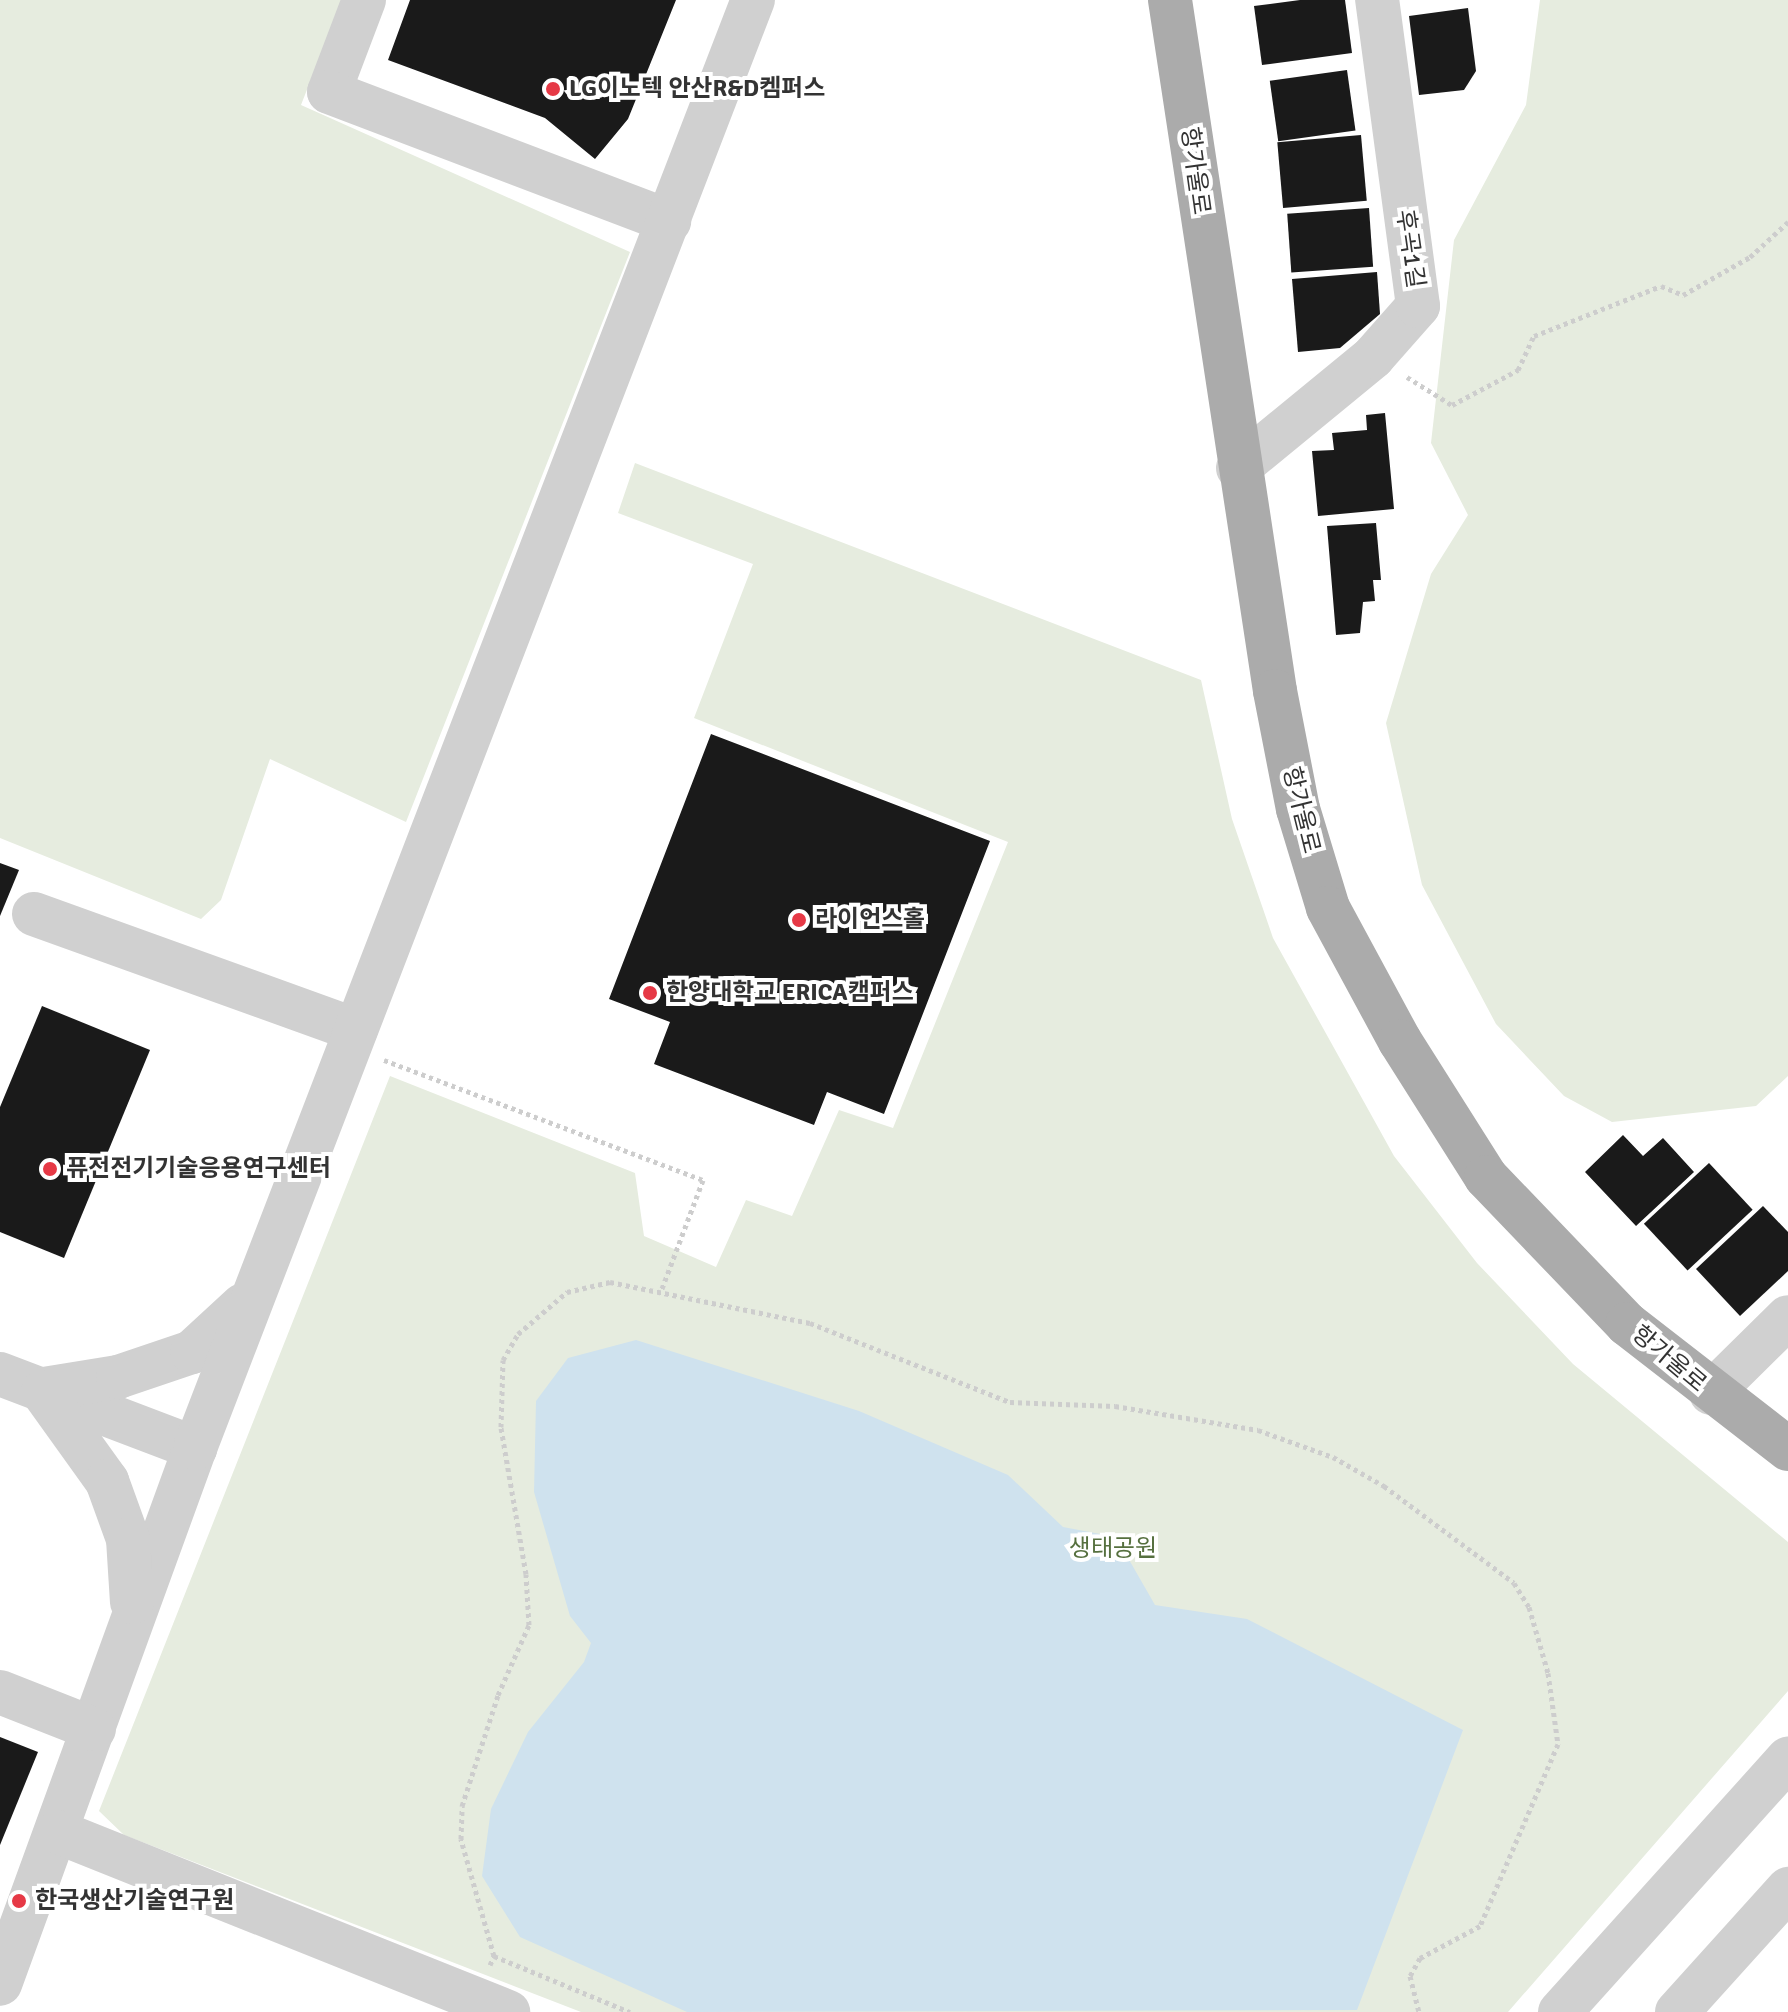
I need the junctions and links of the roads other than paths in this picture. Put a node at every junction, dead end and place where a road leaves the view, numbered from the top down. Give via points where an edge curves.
1 (364, 0) edge
2 (753, 0) edge
3 (1170, 0) edge
4 (1377, 0) edge
5 (669, 221) junction
6 (1238, 468) junction
7 (34, 914) dead end
8 (352, 1038) junction
9 (255, 1291) junction
10 (1788, 1317) edge
11 (0, 1374) edge
12 (41, 1390) junction
13 (1711, 1393) junction
14 (195, 1448) junction
15 (1788, 1449) edge
16 (132, 1620) junction
17 (0, 1692) edge
18 (94, 1729) junction
19 (1788, 1759) edge
20 (58, 1832) junction
21 (1788, 1889) edge
22 (0, 1984) edge
23 (508, 2012) edge
24 (1560, 2012) edge
25 (1677, 2012) edge

1 - 5 street via 329,92
2 - 5 street
3 - 6 main road, 항가울로
4 - 6 street, 후곡1길 via 1418,306 1373,357
5 - 8 street
6 - 13 main road, 항가울로 via 1298,809 1328,908 1400,1041 1486,1177 1627,1324
7 - 8 street
8 - 9 street
9 - 12 street via 192,1352 118,1377
9 - 14 street
10 - 13 street
11 - 12 street
12 - 14 street
12 - 16 street via 107,1481 128,1539
13 - 15 main road, 항가울로
14 - 16 street
16 - 18 street
17 - 18 street
18 - 20 street
19 - 24 street
20 - 22 street
20 - 23 street
21 - 25 street

